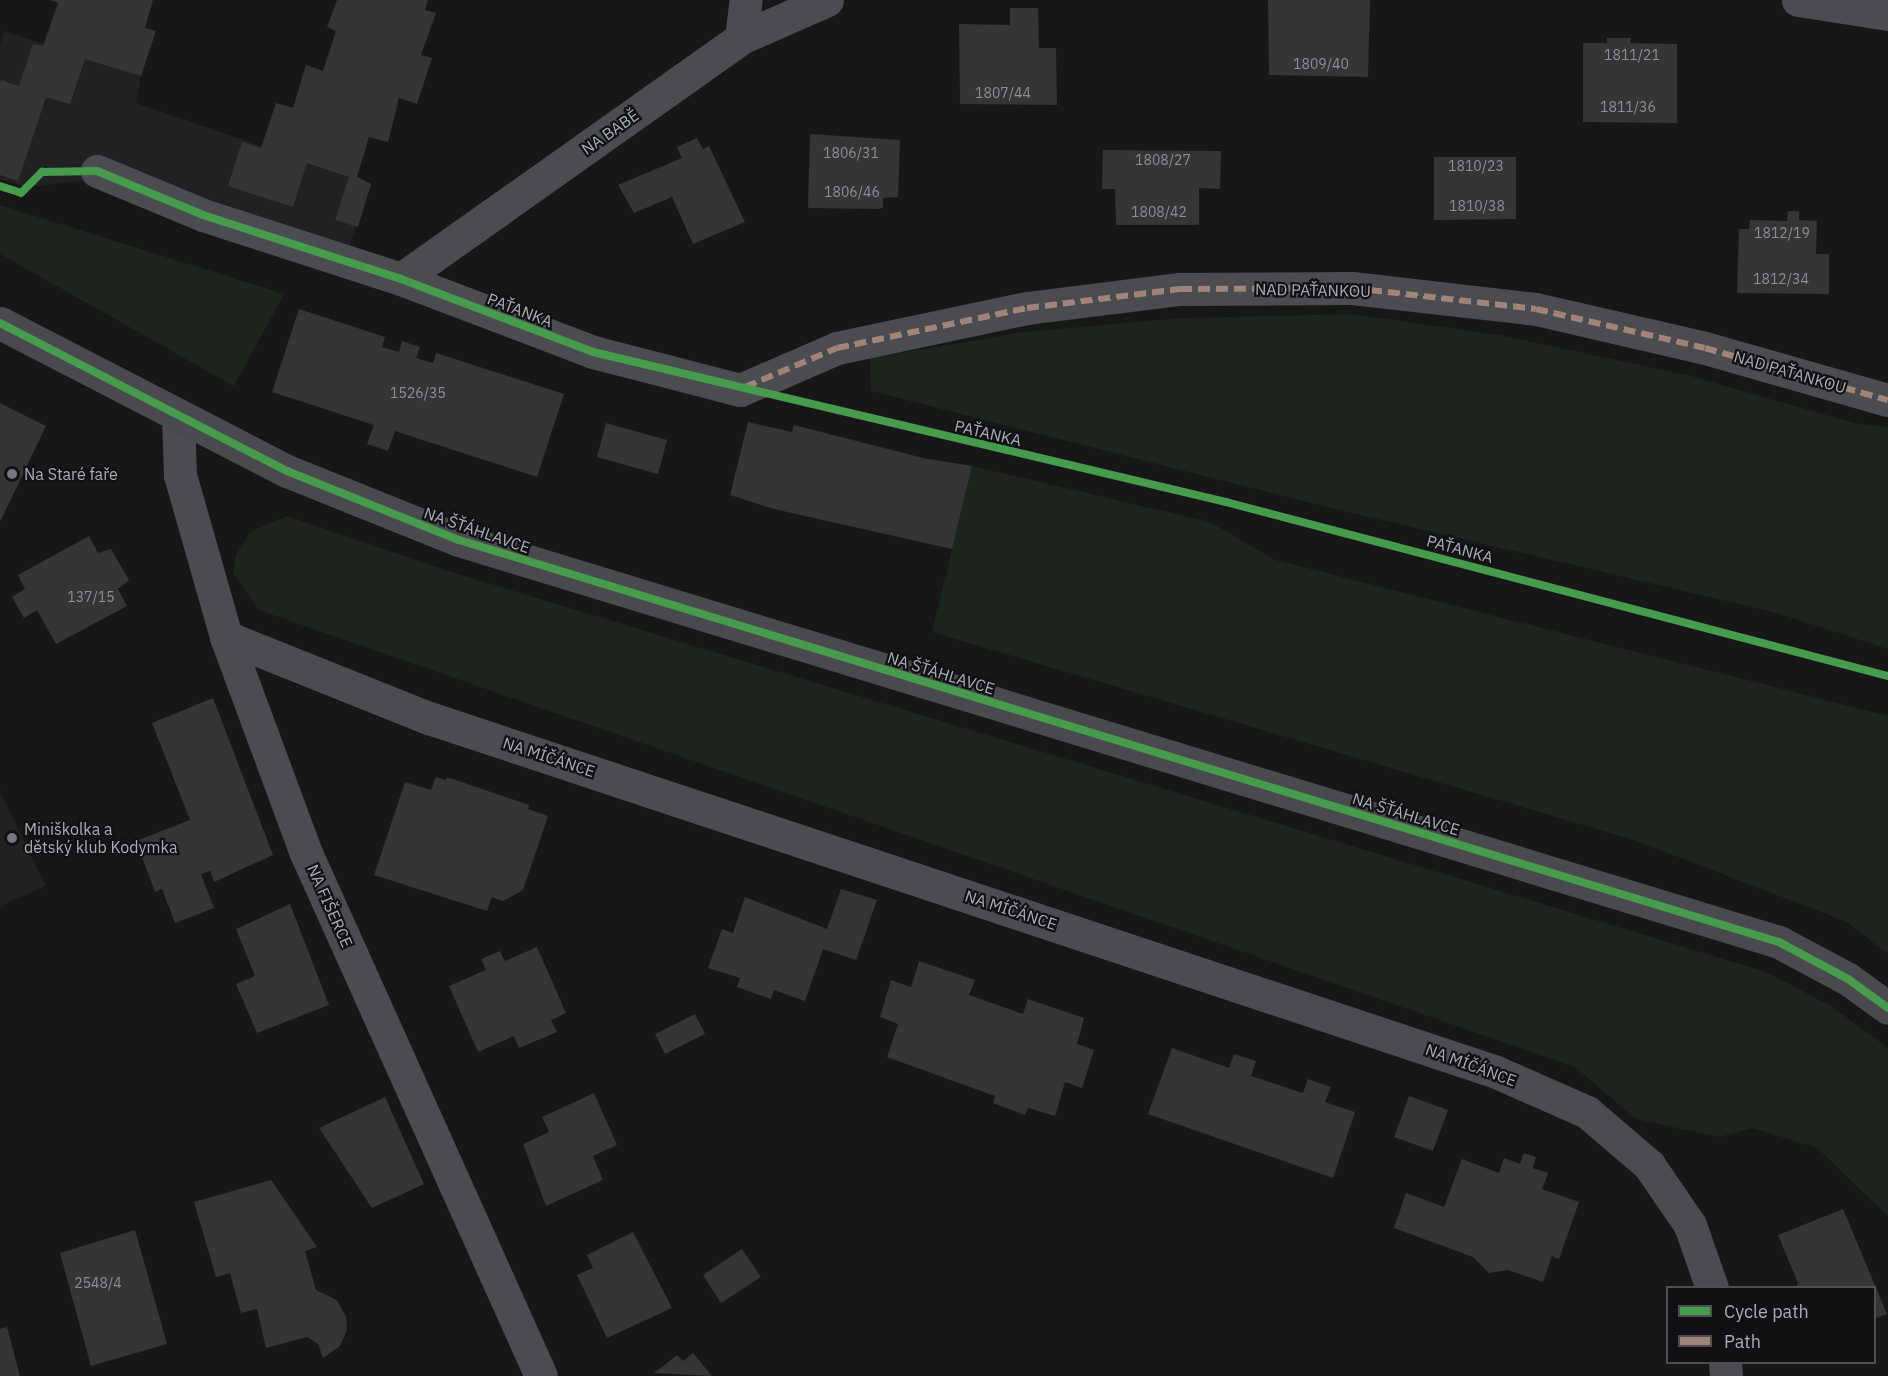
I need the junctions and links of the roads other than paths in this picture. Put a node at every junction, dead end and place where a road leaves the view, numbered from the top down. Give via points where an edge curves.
1 (746, 0) edge
2 (827, 0) edge
3 (1798, 0) edge
4 (1888, 14) edge
5 (741, 38) junction
6 (97, 171) dead end
7 (401, 279) junction
8 (0, 323) edge
9 (740, 390) joint
10 (1888, 400) edge
11 (178, 417) junction
12 (226, 637) junction
13 (1888, 1008) edge
14 (1712, 1286) edge
15 (541, 1376) edge

1 - 5 street
2 - 5 street, NA BABĚ
3 - 4 street
5 - 7 street, NA BABĚ
6 - 7 street, PAŤANKA via 202,215
7 - 9 street, PAŤANKA via 593,352
8 - 11 street, NA ŠŤÁHLAVCE
9 - 10 street, NAD PAŤANKOU via 837,348 1027,308 1180,289 1352,288 1536,309 1705,348
11 - 12 street, NA FIŠERCE via 180,475
11 - 13 street, NA ŠŤÁHLAVCE via 323,488 459,540 1779,942 1848,979
12 - 14 street, NA MÍČÁNCE via 429,718 1494,1071 1587,1112 1649,1166 1690,1225
12 - 15 street, NA FIŠERCE via 306,853

